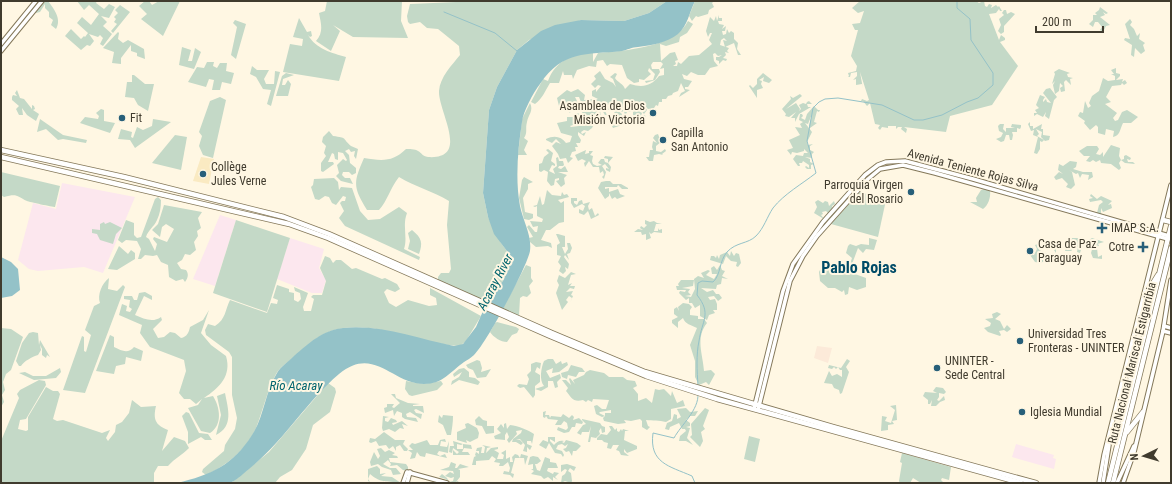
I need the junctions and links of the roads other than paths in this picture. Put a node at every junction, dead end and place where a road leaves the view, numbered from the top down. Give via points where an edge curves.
1 (36, 1) edge
2 (42, 1) edge
3 (1, 44) edge
4 (1, 51) edge
5 (1, 150) edge
6 (1, 157) edge
7 (1171, 185) edge
8 (853, 189) junction
9 (857, 192) junction
10 (1163, 220) junction
11 (1171, 222) edge
12 (1171, 226) edge
13 (1159, 235) junction
14 (1168, 237) junction
15 (1171, 248) edge
16 (1159, 274) junction
17 (1171, 280) edge
18 (434, 283) junction
19 (1144, 298) junction
20 (1164, 326) junction
21 (1171, 328) edge
22 (1163, 331) junction
23 (1171, 333) edge
24 (1129, 358) junction
25 (1132, 387) junction
26 (692, 388) junction
27 (756, 407) junction
28 (1143, 412) joint
29 (1139, 420) junction
30 (1125, 435) junction
31 (1109, 440) junction
32 (1135, 443) junction
33 (409, 472) junction
34 (403, 483) edge
35 (407, 483) edge
36 (447, 483) edge
37 (1021, 483) edge
38 (1036, 483) edge
39 (1099, 483) edge
40 (1103, 483) edge
41 (1111, 483) edge
42 (1117, 483) edge
43 (1123, 483) edge

1 - 3 street
2 - 4 street
5 - 18 highway via 278,215 329,234
6 - 18 highway via 282,222 328,238
7 - 10 street
8 - 9 street
8 - 13 street, Avenida Teniente Rojas Silva via 878,165 905,161
8 - 27 street, Avenida Teniente Rojas Silva via 812,235 791,269 783,291
9 - 13 street, Avenida Teniente Rojas Silva via 880,169 902,166
9 - 27 street, Avenida Teniente Rojas Silva via 817,236 795,271 787,292 761,397
10 - 11 highway
10 - 13 street
12 - 14 highway, Ruta Nacional Mariscal Estigarribia
13 - 14 street, Avenida Teniente Rojas Silva
13 - 19 street
14 - 16 highway, Ruta Nacional Mariscal Estigarribia
15 - 30 highway, Ruta Nacional Mariscal Estigarribia
16 - 19 highway
16 - 25 highway, Ruta Nacional Mariscal Estigarribia
17 - 20 street
18 - 26 highway via 639,374
19 - 24 street
20 - 21 street
20 - 22 street
22 - 23 street
22 - 28 street
24 - 25 highway
24 - 31 street
25 - 41 highway, Ruta Nacional Mariscal Estigarribia
26 - 27 highway
26 - 27 highway via 701,394
27 - 37 highway
27 - 38 highway
28 - 29 highway
29 - 30 highway
29 - 32 street
30 - 41 highway, Ruta Nacional Mariscal Estigarribia
31 - 39 street
31 - 40 street
32 - 42 street
32 - 43 street
33 - 34 street
33 - 35 street
33 - 36 street

